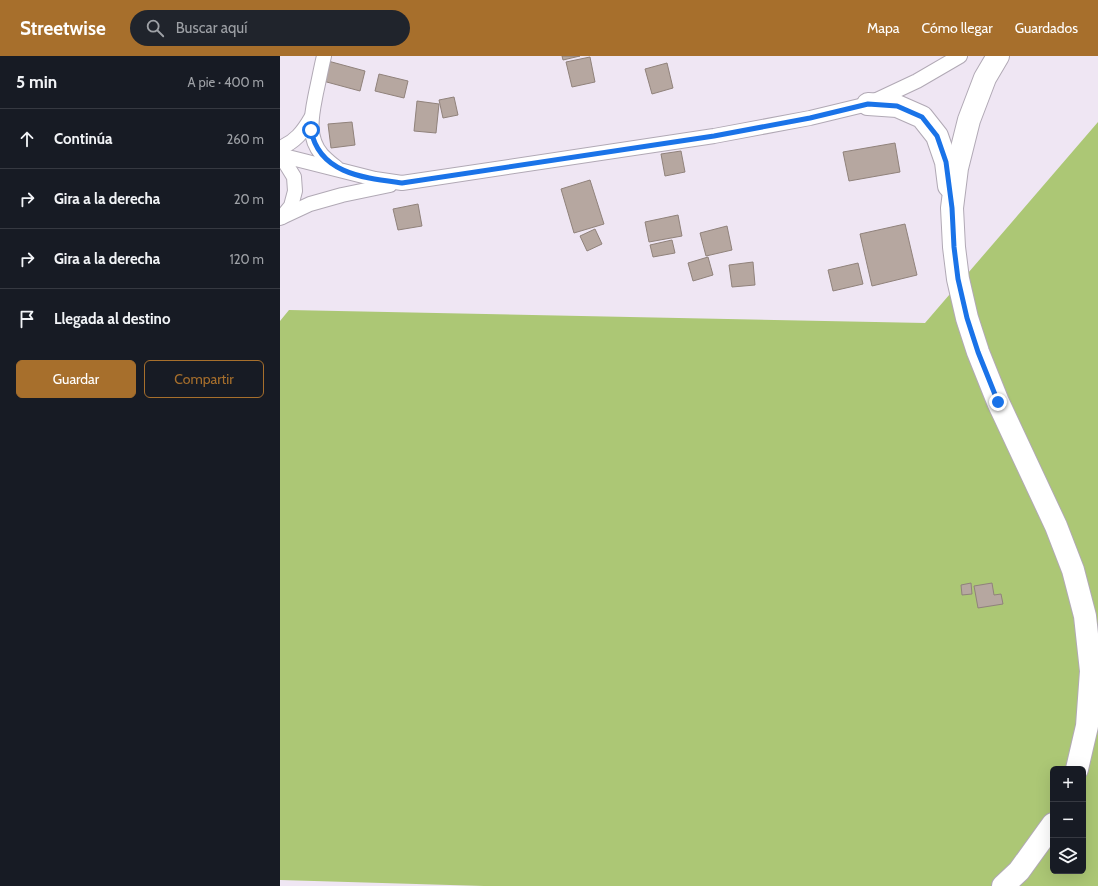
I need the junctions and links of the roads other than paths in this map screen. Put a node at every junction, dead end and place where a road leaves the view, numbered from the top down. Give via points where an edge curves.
1 (324, 56) edge
2 (960, 56) edge
3 (998, 56) edge
4 (868, 104) junction
5 (311, 118) junction
6 (280, 148) edge
7 (280, 155) edge
8 (280, 158) edge
9 (348, 172) junction
10 (402, 183) junction
11 (952, 208) junction
12 (280, 218) edge
13 (1078, 766) edge
14 (1050, 828) edge
15 (1003, 886) edge

1 - 5 street
2 - 4 street via 917,81
3 - 11 main road via 969,120 957,168
4 - 10 street via 714,136
4 - 11 main road via 897,106 922,117 937,136 946,162
5 - 6 street via 296,139
5 - 9 street via 311,130 317,149 334,166
7 - 9 street
8 - 12 street via 294,177 295,191 291,206
9 - 10 street
10 - 12 street via 342,194 310,204
11 - 13 main road via 958,279 978,352 998,402 1056,526 1073,570 1085,616 1091,671 1087,726
14 - 15 main road via 1019,871

